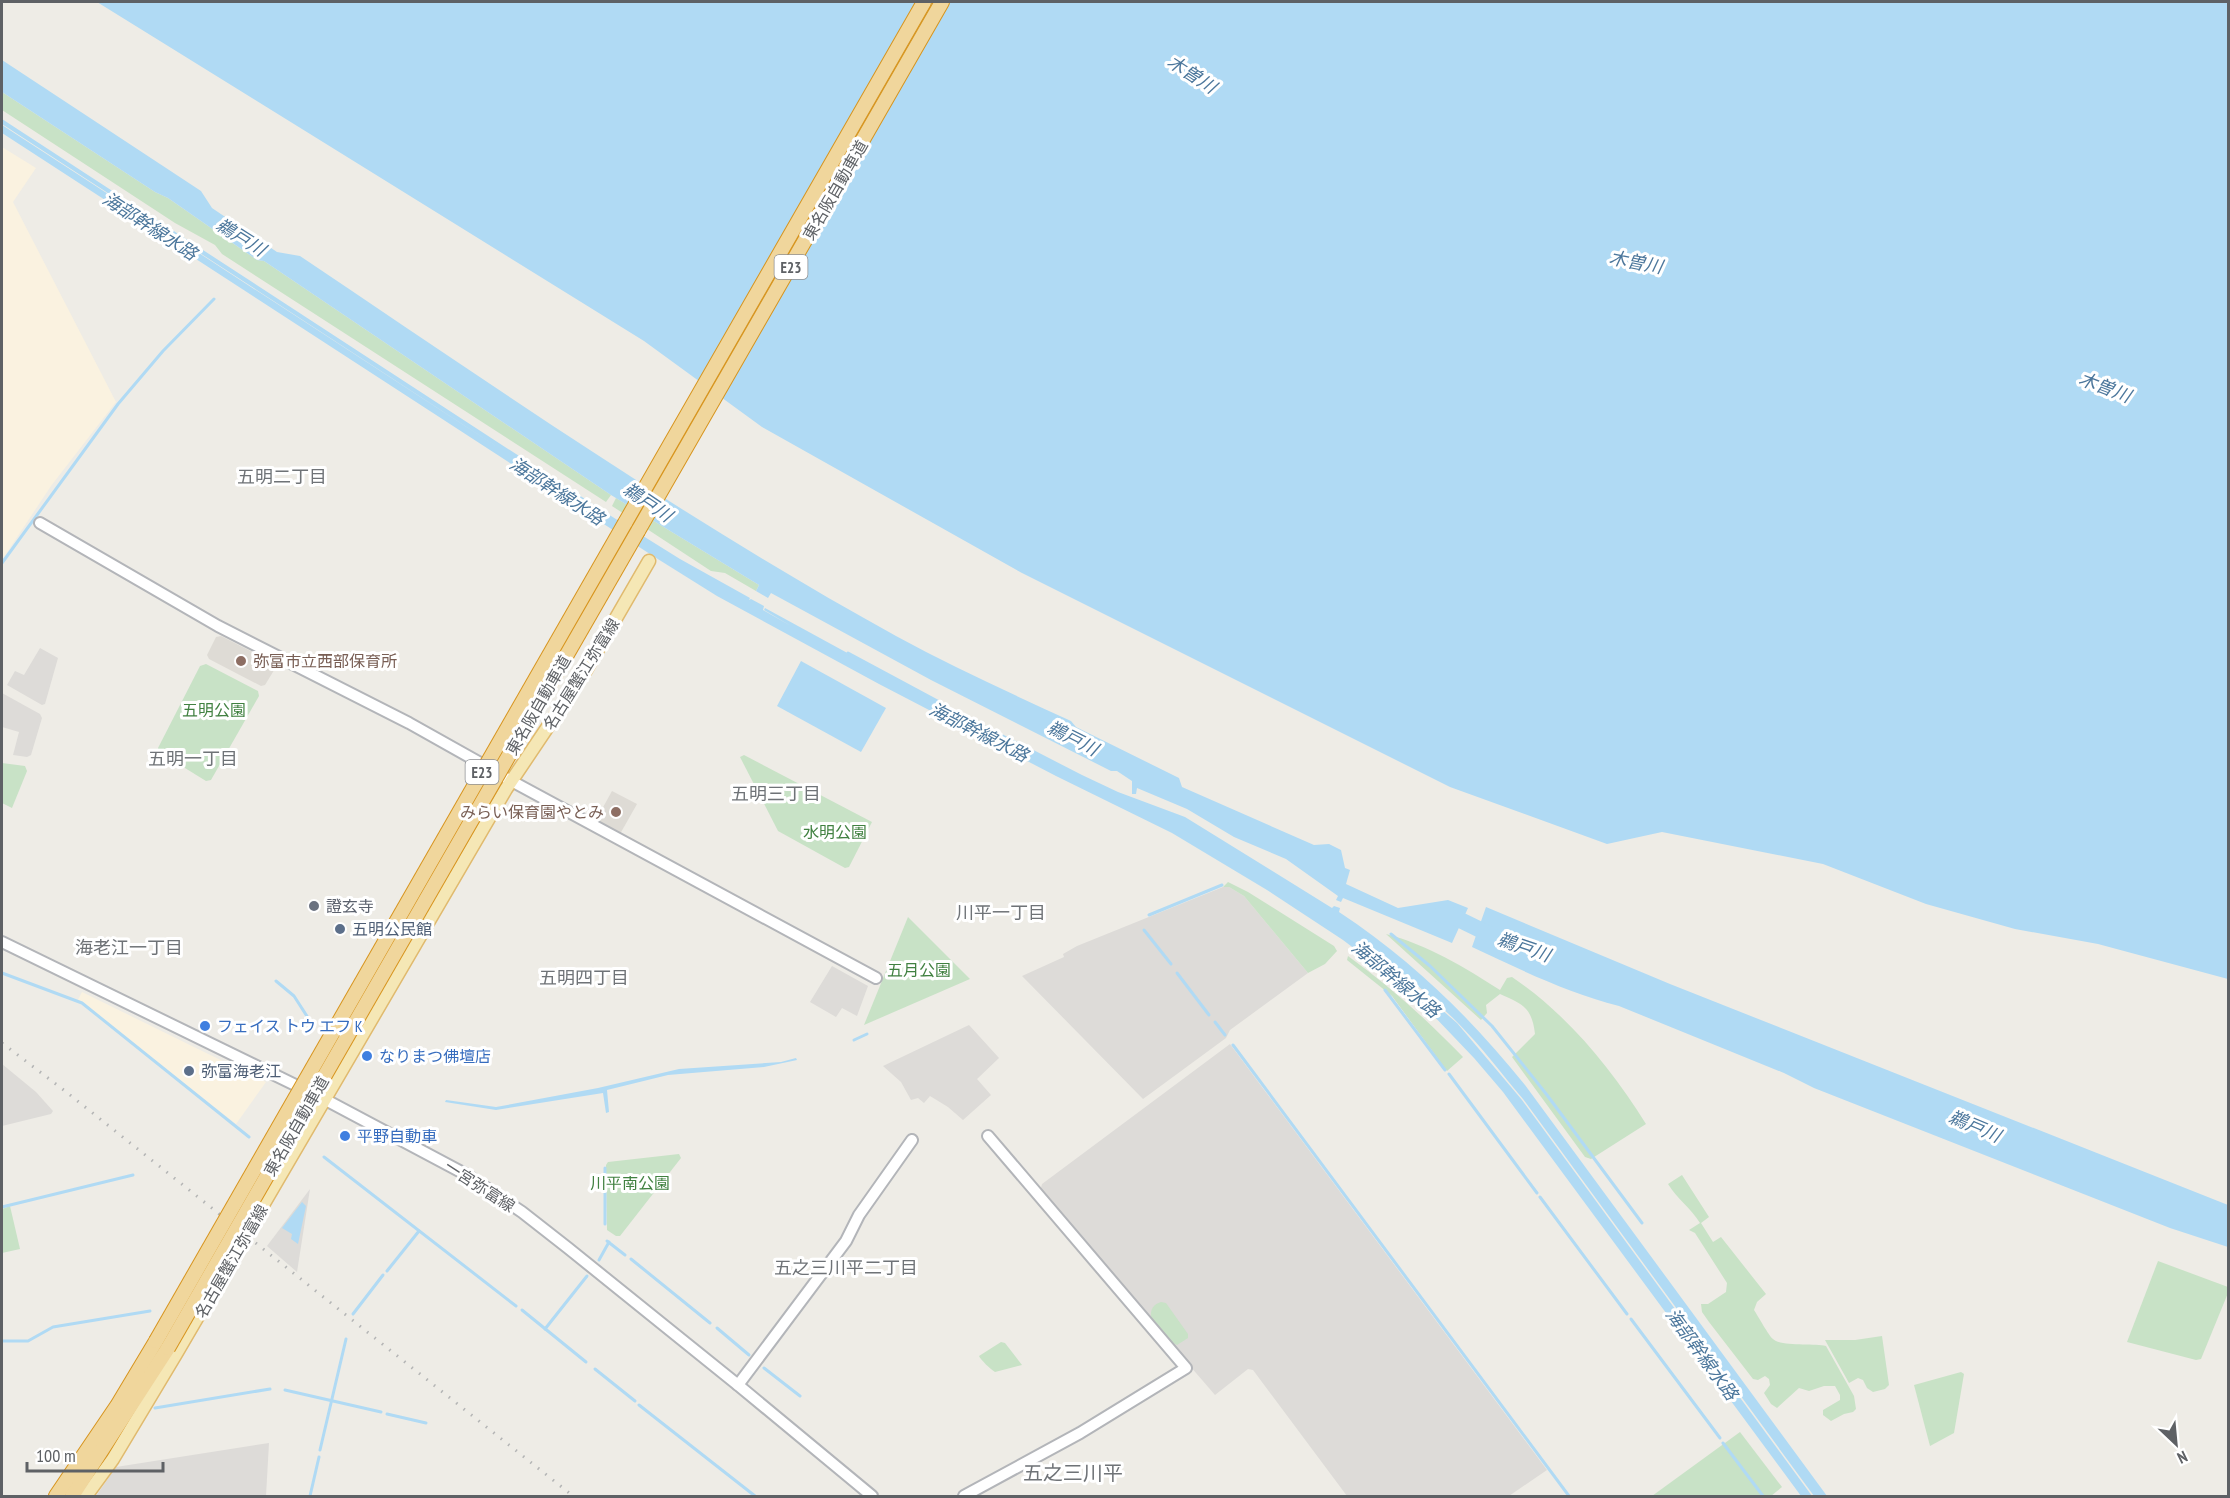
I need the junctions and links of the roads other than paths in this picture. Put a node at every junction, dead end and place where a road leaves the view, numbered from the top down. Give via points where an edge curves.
1 (924, 2) edge
2 (942, 2) edge
3 (40, 523) dead end
4 (649, 561) dead end
5 (511, 781) junction
6 (2, 942) edge
7 (876, 978) dead end
8 (324, 1099) junction
9 (988, 1136) dead end
10 (912, 1140) dead end
11 (738, 1385) junction
12 (56, 1497) edge
13 (72, 1497) edge
14 (86, 1497) edge
15 (872, 1497) edge
16 (964, 1497) edge

1 - 12 highway, 東名阪自動車道 / E23, bridge via 156,1341
2 - 13 highway, 東名阪自動車道 / E23, bridge via 168,1348
3 - 5 street via 218,626 409,723
4 - 5 main road, 名古屋蟹江弥富線 via 580,679
5 - 7 street
5 - 8 main road, 名古屋蟹江弥富線
6 - 8 street, 一宮弥富線
8 - 11 street, 一宮弥富線 via 467,1175 504,1200
8 - 14 main road, 名古屋蟹江弥富線 via 176,1354
9 - 16 street via 1186,1368
10 - 11 street via 846,1240
11 - 15 street, 一宮弥富線

